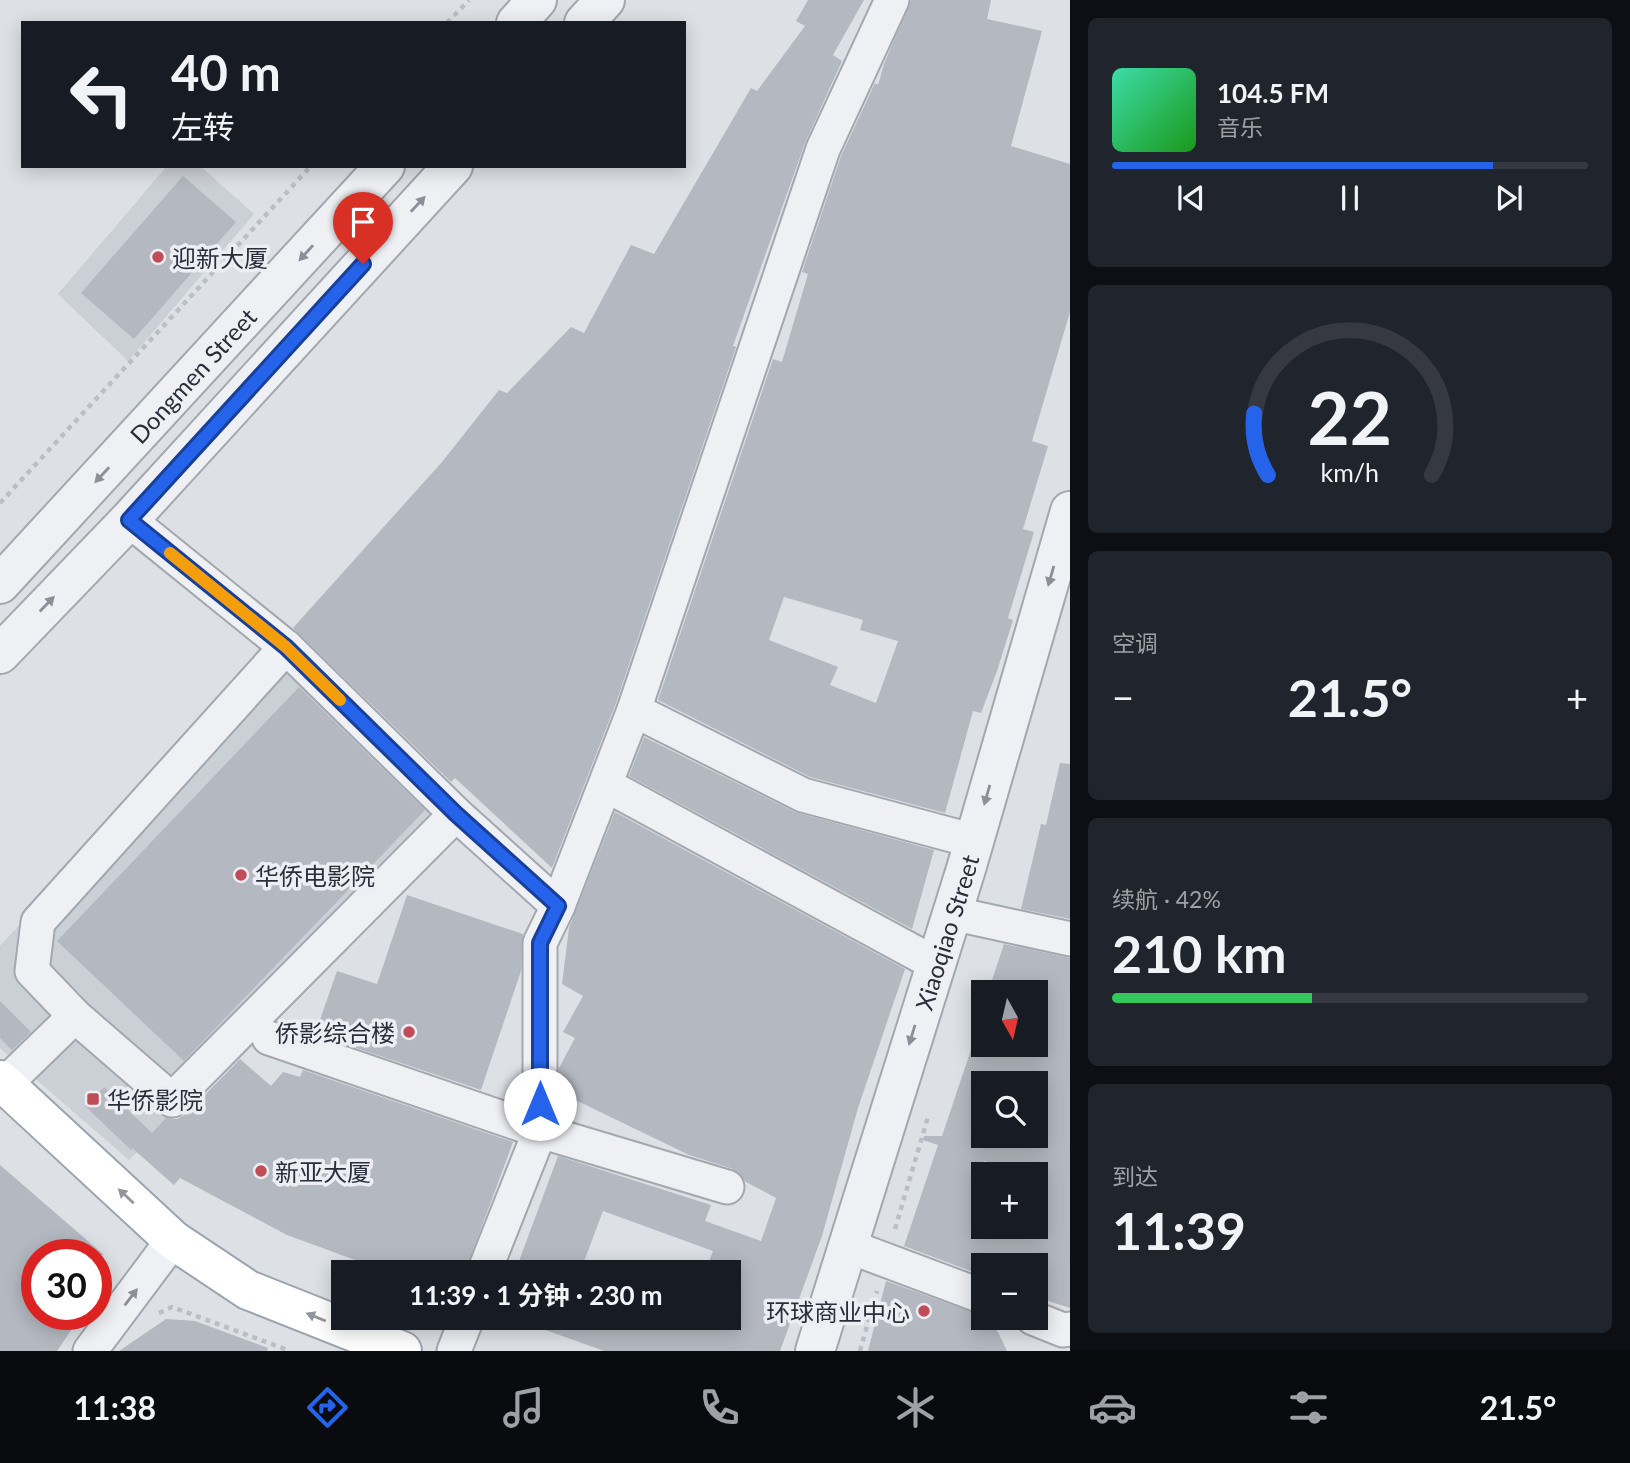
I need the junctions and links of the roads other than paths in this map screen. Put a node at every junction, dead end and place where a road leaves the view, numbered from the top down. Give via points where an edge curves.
1 (537, 0) edge
2 (605, 0) edge
3 (891, 0) edge
4 (518, 21) edge
5 (586, 21) edge
6 (383, 168) edge
7 (451, 168) edge
8 (1070, 511) edge
9 (129, 520) junction
10 (0, 584) edge
11 (286, 647) junction
12 (0, 654) edge
13 (634, 710) junction
14 (606, 785) junction
15 (456, 814) junction
16 (974, 841) junction
17 (558, 906) junction
18 (951, 913) junction
19 (1070, 939) edge
20 (934, 963) junction
21 (75, 1016) junction
22 (268, 1038) dead end
23 (2, 1082) edge
24 (540, 1131) junction
25 (727, 1187) dead end
26 (173, 1240) junction
27 (848, 1246) junction
28 (489, 1260) edge
29 (971, 1292) edge
30 (1048, 1324) edge
31 (1070, 1329) edge
32 (462, 1330) edge
33 (90, 1351) edge
34 (402, 1351) edge
35 (454, 1351) edge
36 (815, 1351) edge

1 - 4 street
2 - 5 street
3 - 13 street via 823,149
6 -> 10 street, Dongmen Street
9 -> 7 street, Dongmen Street
8 -> 16 street, Xiaoqiao Street
9 - 11 street
12 -> 9 street, Dongmen Street
11 - 15 street
11 - 21 street via 38,922 32,971
13 - 14 street
13 - 16 street via 803,796
14 - 17 street
14 - 20 street
15 - 17 street
15 - 21 street via 172,1100
16 - 18 street, Xiaoqiao Street
17 - 24 street via 540,943
18 - 19 street
18 - 20 street, Xiaoqiao Street
20 -> 27 street, Xiaoqiao Street
21 - 23 street
22 - 24 street
26 -> 23 main road
24 - 25 street
24 - 28 street
33 -> 26 street
34 -> 26 main road via 248,1290
27 - 29 street
27 - 36 street, Xiaoqiao Street
30 - 31 street
32 - 35 street

